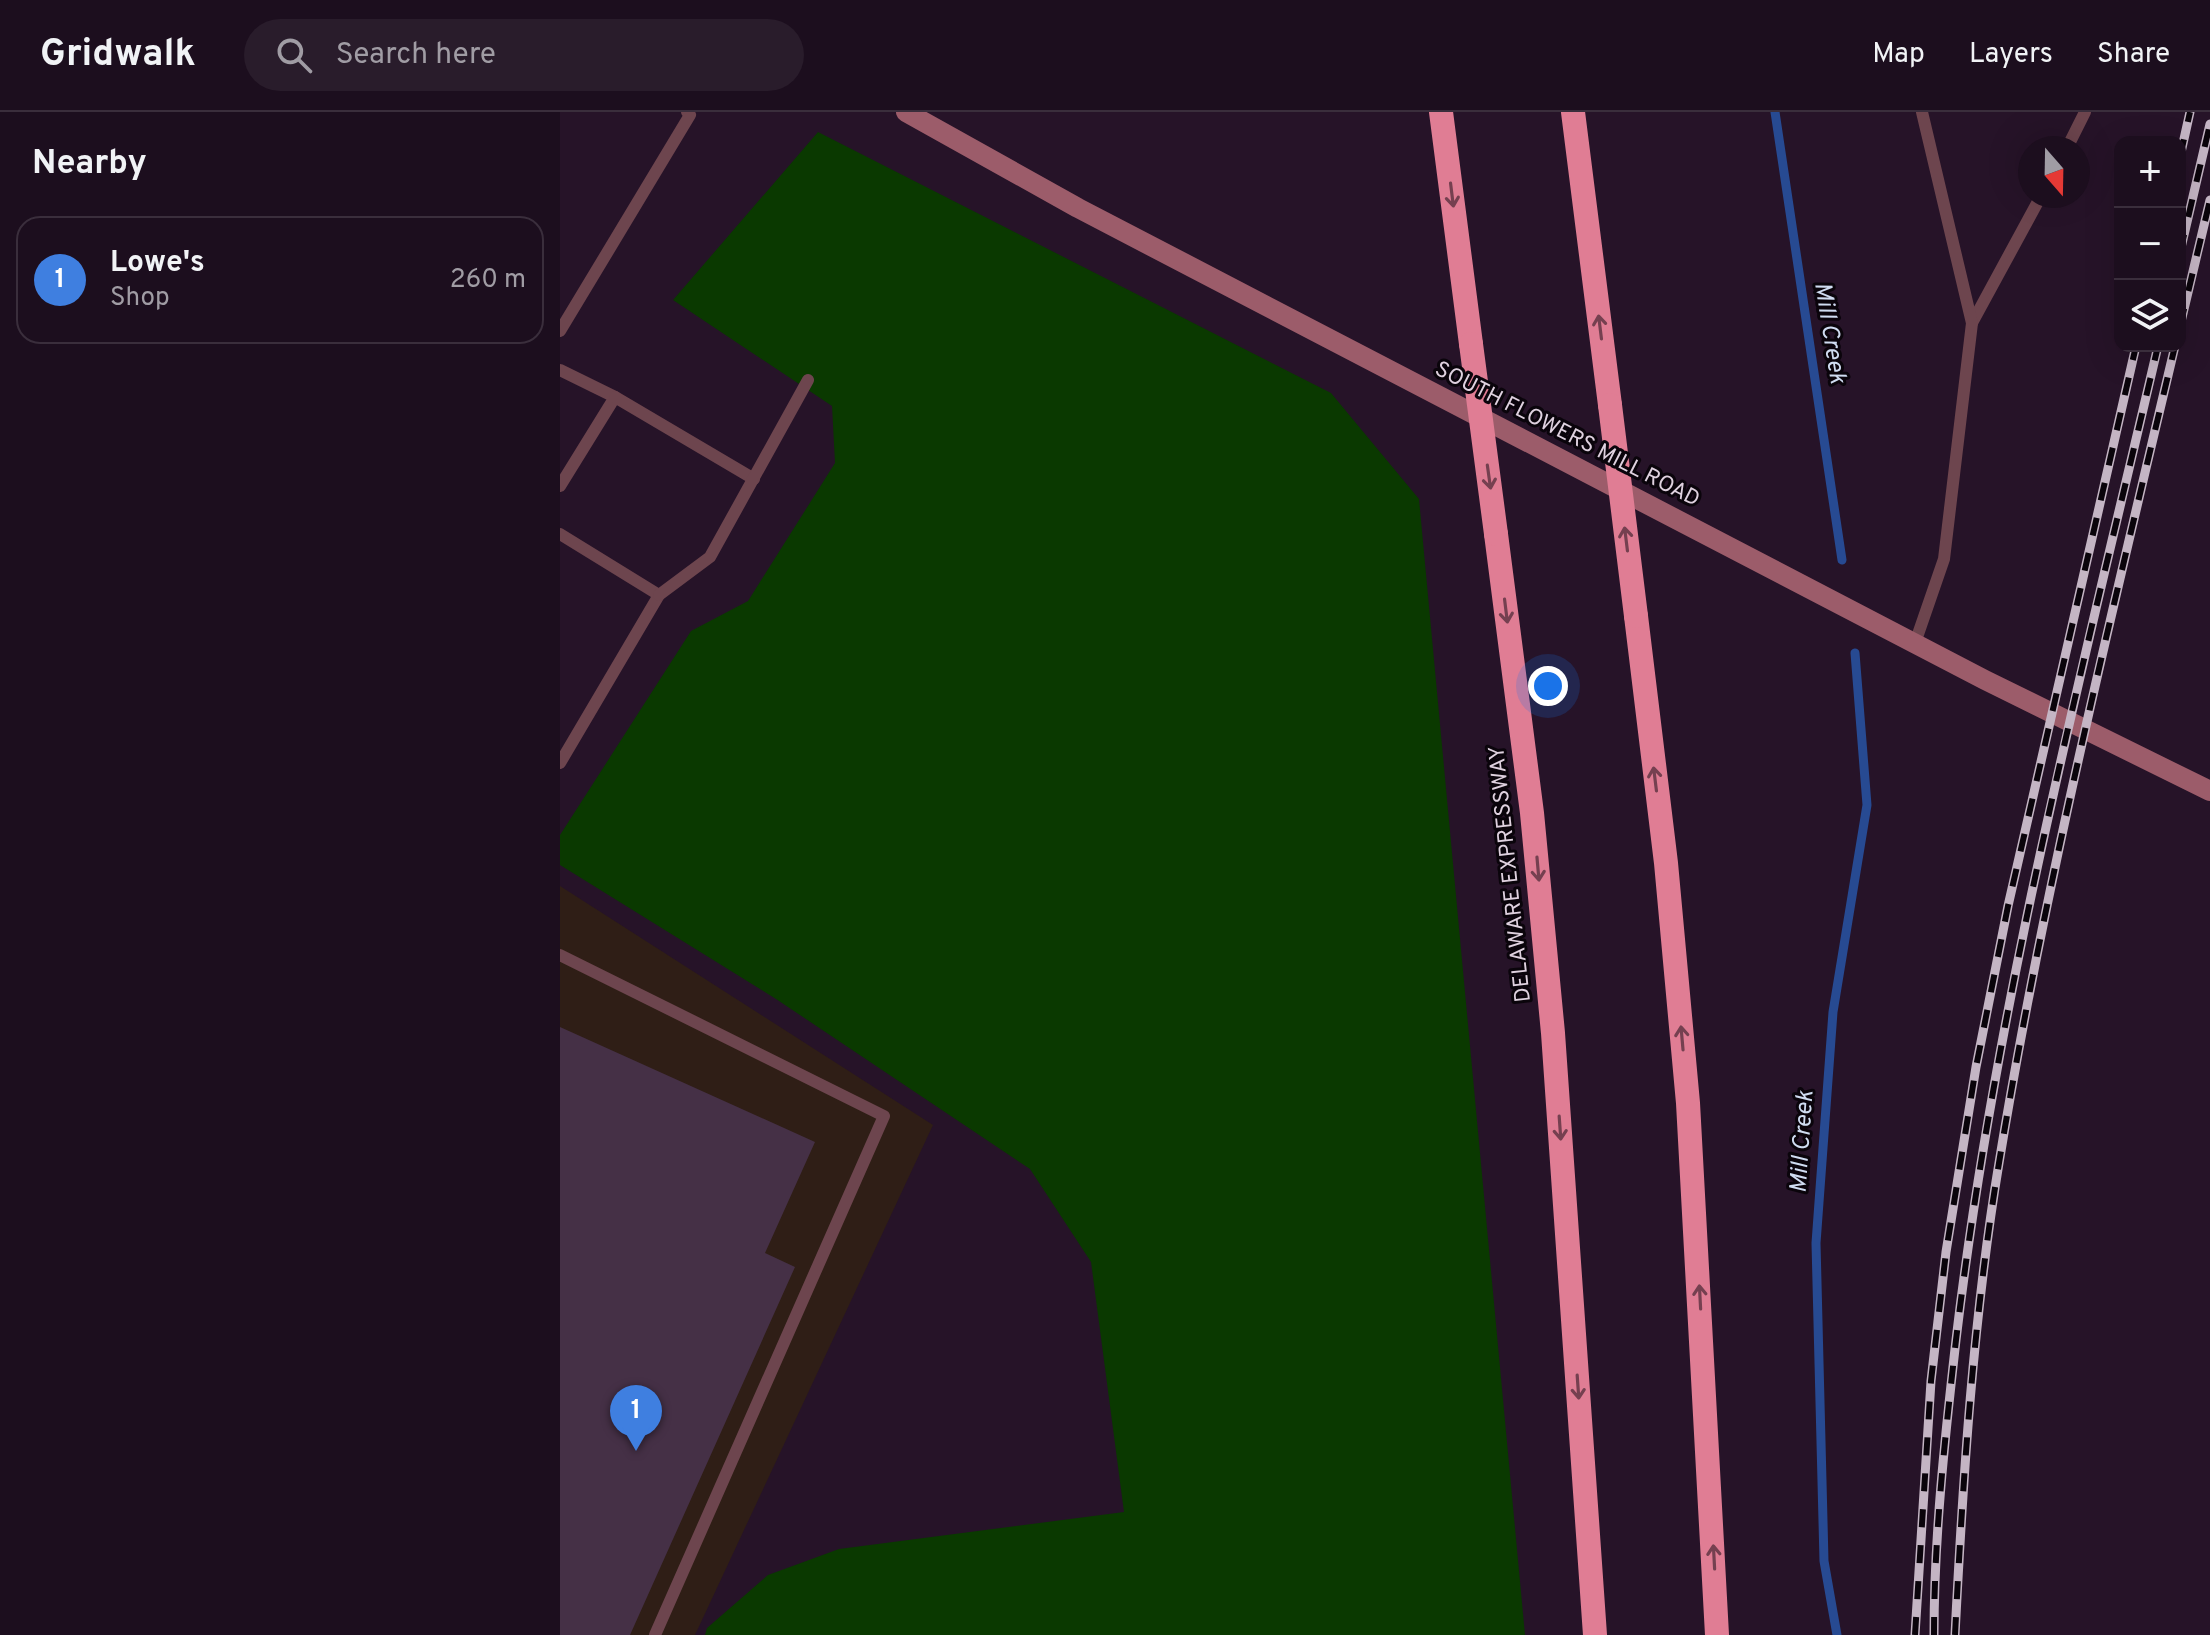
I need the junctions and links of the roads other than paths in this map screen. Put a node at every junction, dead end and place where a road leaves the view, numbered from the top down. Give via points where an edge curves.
1 (687, 112) edge
2 (906, 112) edge
3 (1573, 112) edge
4 (1586, 112) edge
5 (1922, 112) edge
6 (2085, 112) edge
7 (1441, 114) edge
8 (2073, 136) edge
9 (2034, 208) edge
10 (1587, 222) junction
11 (1972, 323) junction
12 (560, 331) edge
13 (560, 370) edge
14 (808, 380) dead end
15 (615, 397) junction
16 (754, 479) junction
17 (560, 486) edge
18 (560, 534) edge
19 (659, 595) junction
20 (1915, 643) junction
21 (560, 763) edge
22 (2210, 791) edge
23 (560, 955) edge
24 (655, 1635) edge
25 (1595, 1635) edge
26 (1717, 1635) edge

1 - 12 lane via 690,115
2 - 20 main road, SOUTH FLOWERS MILL ROAD via 1078,208
3 - 10 highway
4 - 10 highway
5 - 11 lane
6 - 8 lane
7 -> 25 highway, DELAWARE EXPRESSWAY, bridge via 1532,813 1553,1033
9 - 11 lane
26 -> 10 highway, bridge via 1688,1103 1666,863
11 - 20 lane via 1944,559
13 - 15 lane
14 - 16 lane
15 - 16 lane
15 - 17 lane
16 - 19 lane via 710,557
18 - 19 lane
19 - 21 lane
20 - 22 main road, SOUTH FLOWERS MILL ROAD
23 - 24 lane via 884,1116

